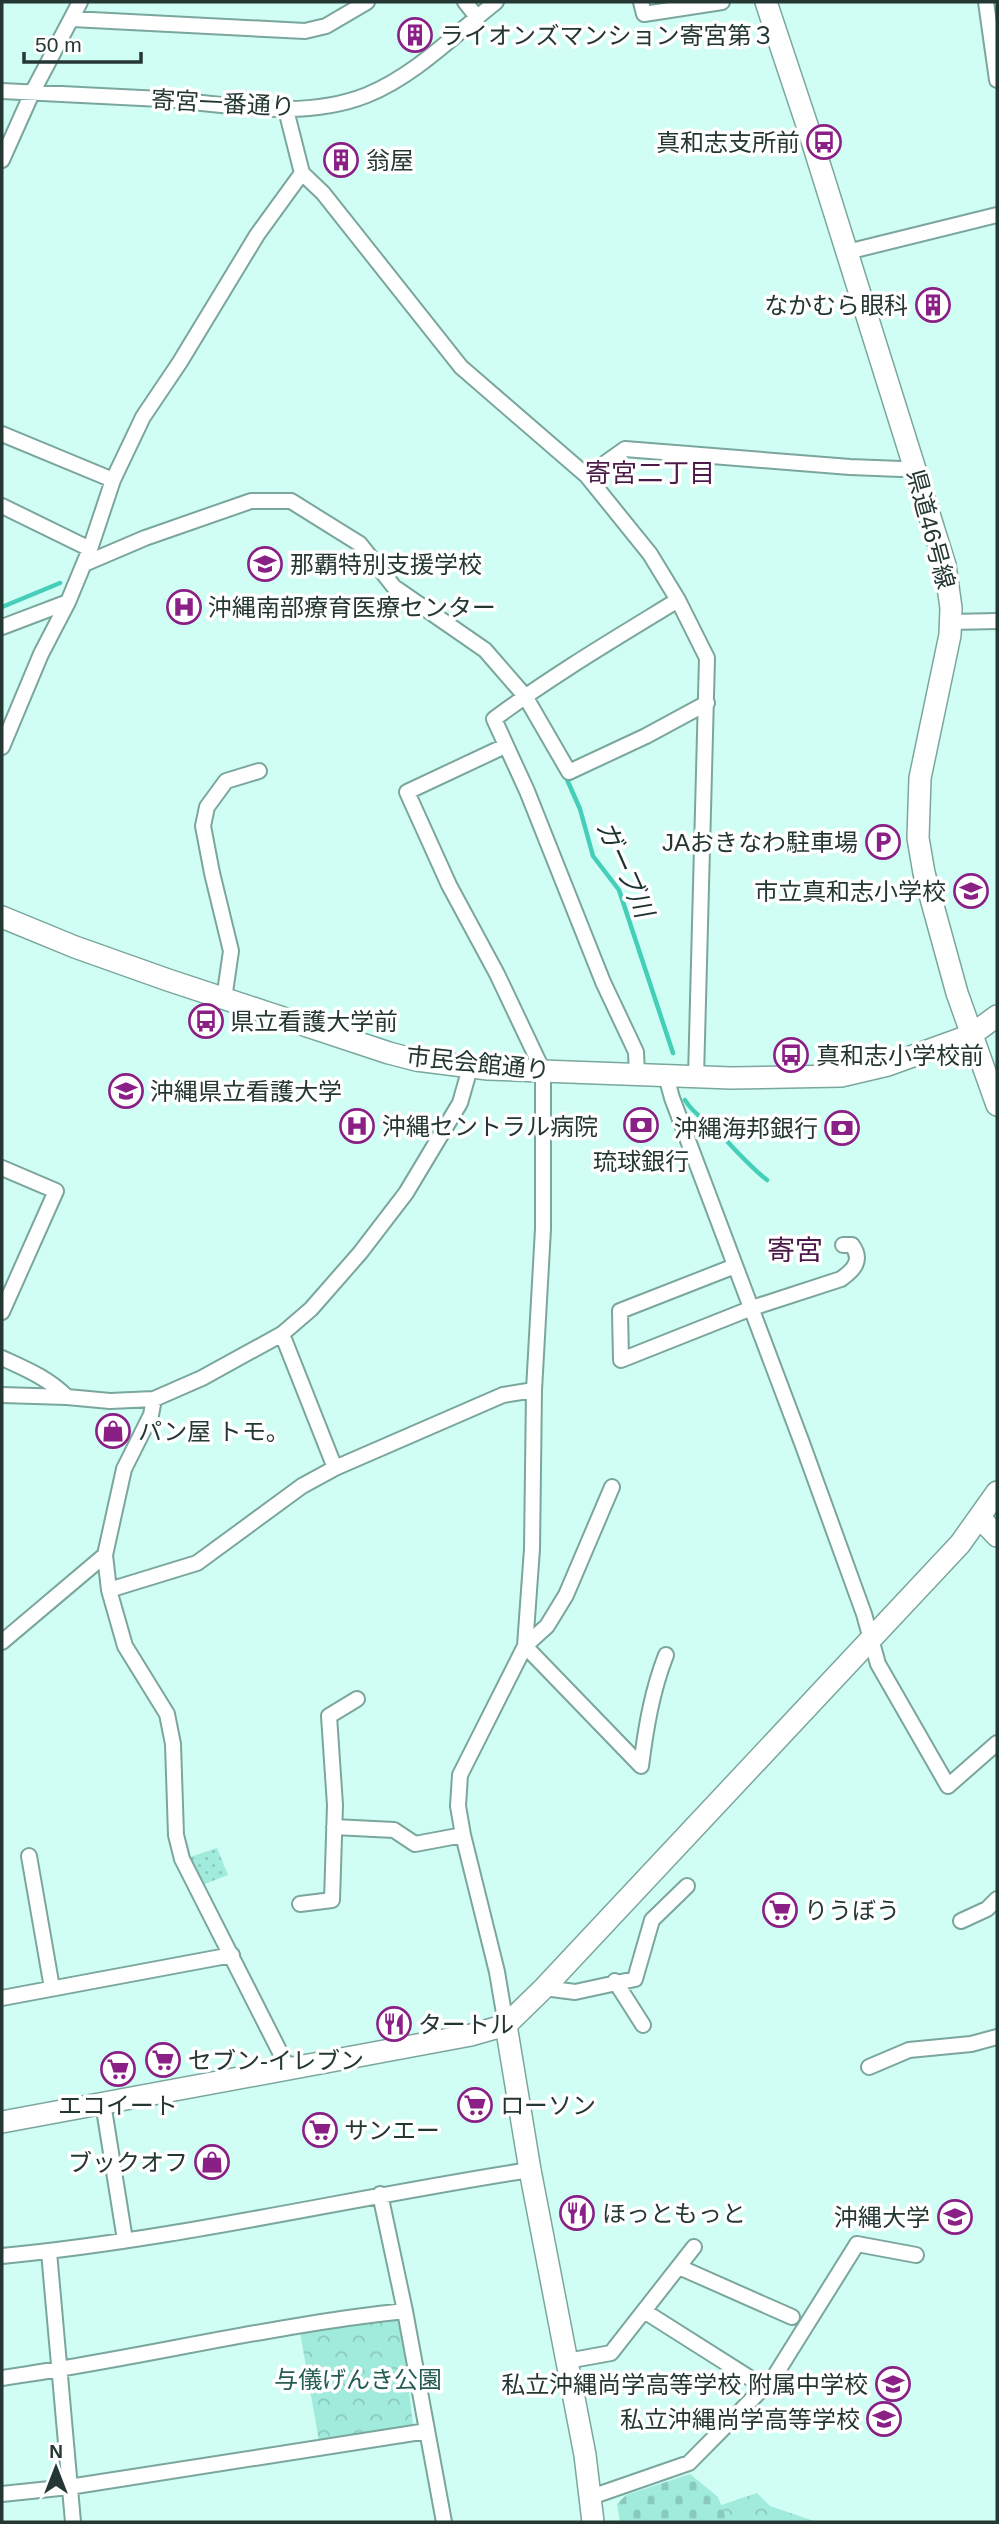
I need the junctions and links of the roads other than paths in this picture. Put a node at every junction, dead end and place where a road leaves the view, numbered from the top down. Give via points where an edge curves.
1 (80, 2) edge
2 (367, 2) edge
3 (465, 2) edge
4 (496, 2) edge
5 (641, 2) edge
6 (722, 2) edge
7 (986, 2) edge
8 (773, 6) edge
9 (477, 16) junction
10 (72, 19) junction
11 (997, 80) edge
12 (2, 91) edge
13 (32, 93) junction
14 (286, 110) junction
15 (2, 159) edge
16 (302, 173) junction
17 (997, 215) edge
18 (847, 251) junction
19 (2, 434) edge
20 (915, 466) junction
21 (587, 476) junction
22 (113, 480) junction
23 (2, 506) edge
24 (90, 550) junction
25 (83, 566) junction
26 (678, 600) junction
27 (68, 602) junction
28 (997, 621) edge
29 (951, 622) junction
30 (2, 627) edge
31 (525, 696) junction
32 (707, 703) junction
33 (2, 747) edge
34 (505, 747) junction
35 (259, 771) dead end
36 (2, 917) edge
37 (224, 999) junction
38 (997, 1016) edge
39 (997, 1034) edge
40 (971, 1035) junction
41 (470, 1068) junction
42 (544, 1071) junction
43 (637, 1075) junction
44 (666, 1076) junction
45 (696, 1077) junction
46 (997, 1105) edge
47 (2, 1168) edge
48 (844, 1244) dead end
49 (736, 1266) junction
50 (752, 1308) junction
51 (2, 1312) edge
52 (282, 1334) junction
53 (2, 1358) edge
54 (534, 1390) junction
55 (2, 1395) edge
56 (67, 1397) junction
57 (154, 1399) junction
58 (335, 1468) junction
59 (612, 1487) dead end
60 (997, 1492) edge
61 (980, 1518) junction
62 (997, 1536) edge
63 (105, 1555) junction
64 (109, 1591) junction
65 (870, 1638) junction
66 (2, 1642) edge
67 (525, 1646) junction
68 (666, 1655) dead end
69 (357, 1699) dead end
70 (997, 1743) edge
71 (334, 1827) junction
72 (463, 1835) junction
73 (29, 1856) dead end
74 (687, 1885) dead end
75 (997, 1899) edge
76 (300, 1904) dead end
77 (961, 1921) dead end
78 (232, 1955) junction
79 (615, 1982) junction
80 (52, 1988) junction
81 (544, 1988) junction
82 (2, 1998) edge
83 (506, 2025) junction
84 (643, 2025) dead end
85 (997, 2037) edge
86 (869, 2067) dead end
87 (289, 2070) junction
88 (103, 2103) junction
89 (2, 2122) edge
90 (530, 2170) junction
91 (380, 2194) junction
92 (125, 2240) junction
93 (694, 2247) dead end
94 (48, 2252) junction
95 (916, 2255) dead end
96 (2, 2256) edge
97 (679, 2267) junction
98 (405, 2311) junction
99 (644, 2311) junction
100 (792, 2317) dead end
101 (567, 2361) junction
102 (58, 2370) junction
103 (2, 2378) edge
104 (764, 2387) junction
105 (427, 2431) junction
106 (69, 2487) junction
107 (2, 2494) edge
108 (591, 2497) junction
109 (73, 2522) edge
110 (444, 2522) edge
111 (593, 2522) edge

1 - 10 street
2 - 10 street via 326,26 305,31
3 - 9 street
4 - 9 street, 寄宮一番通り
5 - 6 street via 644,14
7 - 11 street
8 - 18 main road, 県道46号線
9 - 14 street, 寄宮一番通り via 399,79 366,96
10 - 13 street
12 - 13 street, 寄宮一番通り
13 - 14 street, 寄宮一番通り
13 - 15 street
14 - 16 street
16 - 21 street via 323,193 461,367
16 - 22 street via 257,235 143,416
17 - 18 street
18 - 20 main road, 県道46号線
19 - 22 street
20 - 21 street via 850,467 625,449
20 - 29 main road, 県道46号線 via 945,565
21 - 26 street via 650,554
22 - 24 street
23 - 24 street
24 - 25 street
25 - 27 street
25 - 31 street via 251,500 291,501 360,544 394,587 485,650
26 - 31 street
26 - 32 street via 707,657
27 - 30 street
27 - 33 street
28 - 29 street
29 - 40 main road, 県道46号線 via 919,778 918,838 928,891
31 - 32 street via 569,772
31 - 34 street via 494,719
32 - 45 street
34 - 42 street via 407,792
34 - 43 street via 636,1052
35 - 37 street via 226,781 207,807 203,826 231,950
36 - 37 main road, 市民会館通り
37 - 41 main road, 市民会館通り via 389,1053
38 - 40 main road
39 - 40 main road
40 - 45 main road, 市民会館通り via 888,1065 841,1076
40 - 46 main road, 県道46号線
41 - 42 main road, 市民会館通り
41 - 52 street via 460,1102 406,1192 344,1272
42 - 43 main road, 市民会館通り
42 - 54 street via 543,1229
43 - 44 main road, 市民会館通り
44 - 45 main road, 市民会館通り
44 - 49 street
47 - 51 street via 55,1191
48 - 50 street via 852,1244 858,1260 853,1271
49 - 50 street
49 - 50 street via 620,1311 621,1360
50 - 65 street
52 - 57 street
52 - 58 street
53 - 56 street via 54,1384
54 - 58 street via 503,1395
54 - 67 street via 532,1549
55 - 56 street
56 - 57 street
57 - 63 street via 151,1415 124,1469
58 - 64 street via 302,1486 197,1563
59 - 67 street via 566,1595 547,1626
60 - 61 main road
61 - 62 main road
61 - 65 main road
63 - 64 street
63 - 66 street
64 - 78 street via 125,1646 167,1714 182,1859
65 - 70 street via 878,1664 947,1786
65 - 81 main road
67 - 68 street via 641,1766 654,1684
67 - 72 street via 460,1775 458,1806
69 - 71 street via 329,1716
71 - 72 street via 394,1830 415,1844
71 - 76 street via 332,1900
72 - 83 street
73 - 80 street
74 - 79 street via 652,1920 635,1979
75 - 77 street
78 - 80 street
78 - 87 street
79 - 81 street via 575,1992
79 - 84 street
80 - 82 street
81 - 83 main road
83 - 87 main road
83 - 90 main road
85 - 86 street via 909,2050
87 - 88 main road
88 - 89 main road
88 - 92 street
90 - 91 street
90 - 101 main road
91 - 92 street via 278,2216
91 - 98 street
92 - 94 street
93 - 97 street
94 - 96 street
94 - 102 street
95 - 104 street via 857,2244
97 - 99 street
97 - 100 street
98 - 102 street via 352,2316
98 - 105 street
99 - 101 street via 611,2353
99 - 104 street
101 - 108 main road
102 - 103 street
102 - 106 street
104 - 108 street via 689,2463
105 - 106 street
105 - 110 street
106 - 107 street
106 - 109 street
108 - 111 main road

